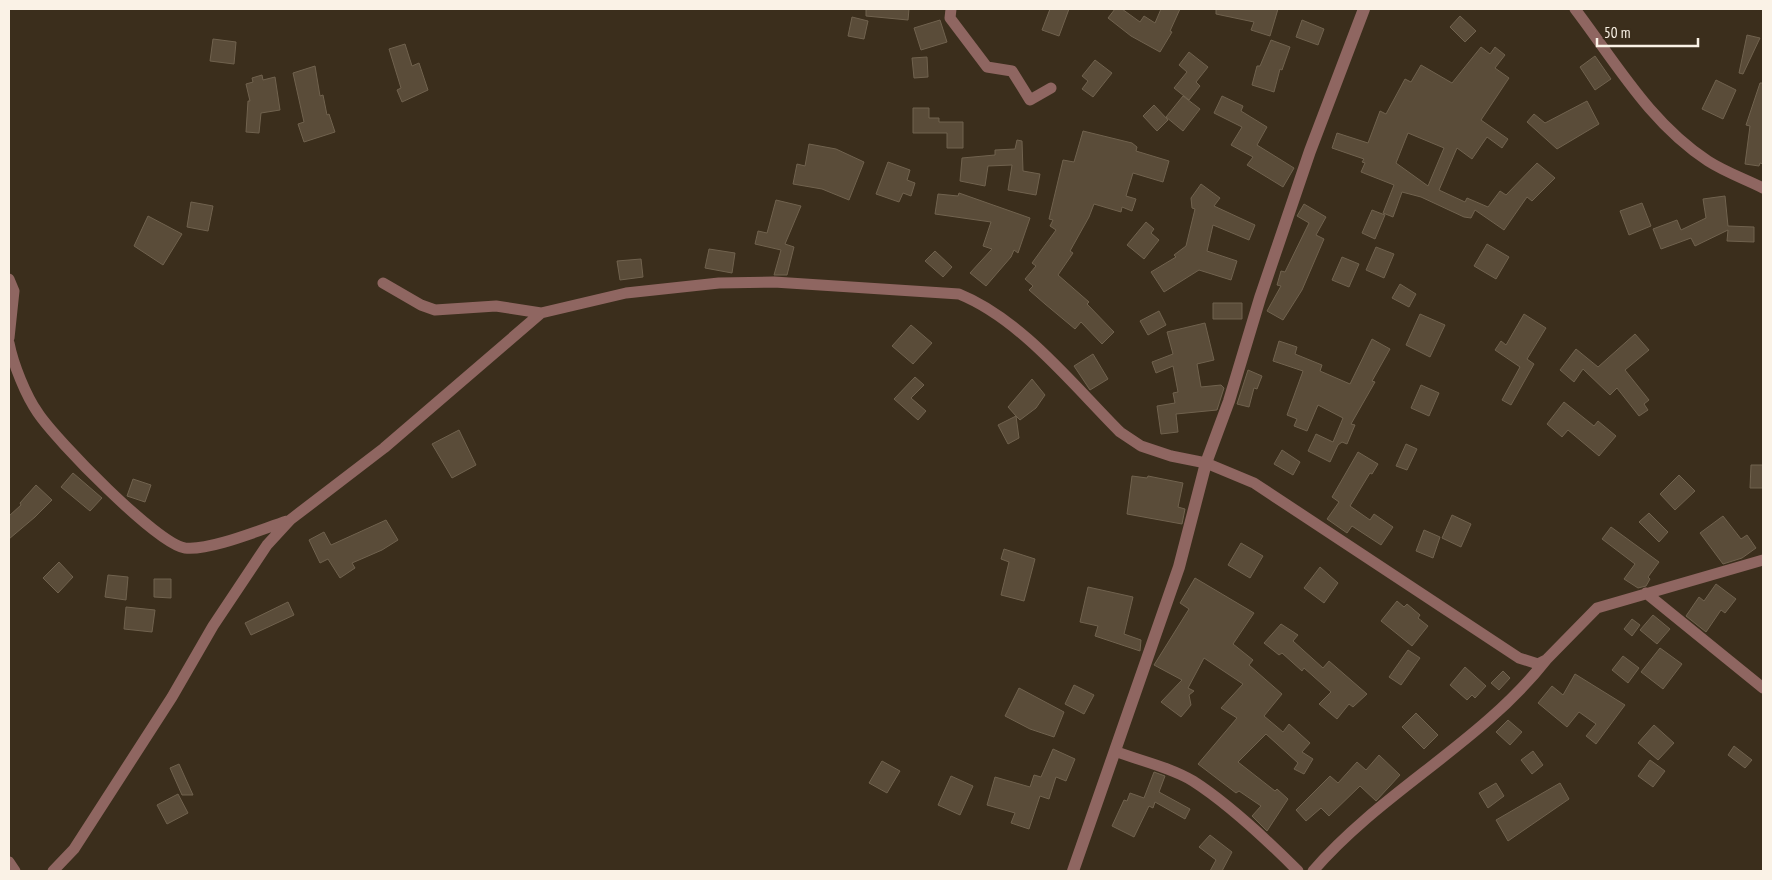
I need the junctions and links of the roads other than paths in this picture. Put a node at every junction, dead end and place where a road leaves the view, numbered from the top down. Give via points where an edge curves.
1 (951, 9) edge
2 (1364, 9) edge
3 (1575, 9) edge
4 (1052, 88) dead end
5 (1763, 188) edge
6 (9, 279) edge
7 (383, 282) dead end
8 (541, 313) junction
9 (9, 338) edge
10 (9, 343) edge
11 (1206, 462) junction
12 (290, 520) junction
13 (1763, 560) edge
14 (1646, 593) junction
15 (1546, 660) junction
16 (1763, 688) edge
17 (1115, 751) junction
18 (9, 862) edge
19 (15, 871) edge
20 (53, 871) edge
21 (1073, 871) edge
22 (1298, 871) edge
23 (1313, 871) edge

1 - 4 street via 950,18 987,67 1012,71 1030,100
2 - 11 street via 1310,151 1260,298 1230,400
3 - 5 street via 1626,80 1662,123 1708,161
6 - 9 street via 14,291
7 - 8 street via 435,310 496,306
8 - 11 street via 626,293 718,283 774,282 959,294 980,302 1007,321 1127,437 1141,446 1171,456
8 - 12 street via 384,448
10 - 12 street via 12,357 38,412 85,467 170,542 185,548 221,543
11 - 15 street via 1254,483 1519,658 1538,664
11 - 17 street via 1179,567
12 - 20 street via 267,545 212,626 172,697 79,841
13 - 14 street
14 - 15 street via 1597,608
14 - 16 street
15 - 23 street via 1524,688 1376,809
17 - 21 street
17 - 22 street via 1174,771 1193,781 1271,844
18 - 19 street

